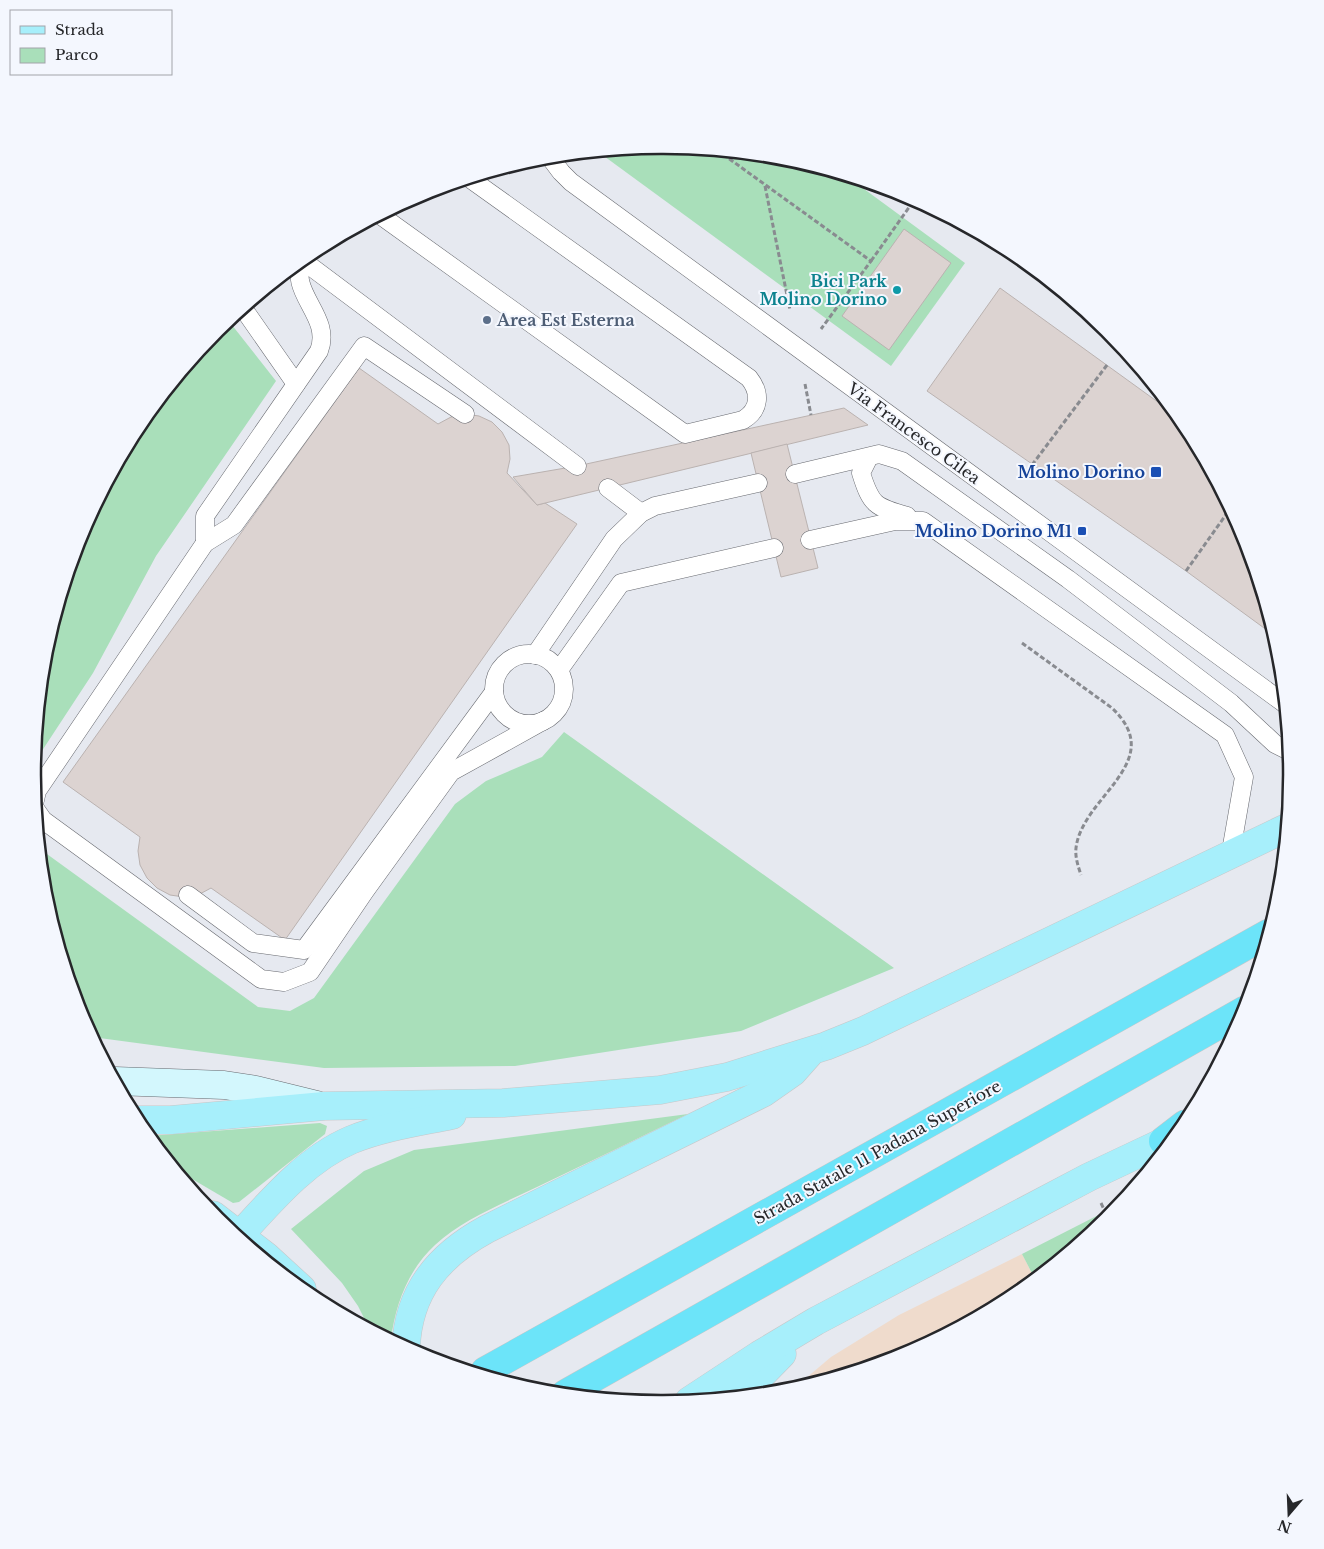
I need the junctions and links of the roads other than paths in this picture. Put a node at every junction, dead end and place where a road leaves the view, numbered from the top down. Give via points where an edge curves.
1 (555, 164) edge
2 (476, 183) edge
3 (385, 219) edge
4 (309, 264) edge
5 (300, 270) edge
6 (247, 314) edge
7 (296, 384) junction
8 (465, 414) dead end
9 (869, 457) junction
10 (577, 466) dead end
11 (794, 474) dead end
12 (758, 483) dead end
13 (608, 488) dead end
14 (641, 513) junction
15 (923, 521) junction
16 (810, 540) dead end
17 (204, 543) junction
18 (774, 548) dead end
19 (535, 655) junction
20 (559, 670) junction
21 (494, 692) junction
22 (1278, 699) edge
23 (544, 721) junction
24 (1282, 747) edge
25 (41, 783) edge
26 (44, 820) edge
27 (1279, 831) edge
28 (1230, 857) junction
29 (188, 895) dead end
30 (1261, 937) edge
31 (1233, 1017) edge
32 (812, 1051) junction
33 (122, 1081) edge
34 (503, 1103) junction
35 (324, 1106) junction
36 (147, 1120) edge
37 (1161, 1142) edge
38 (243, 1232) edge
39 (816, 1321) junction
40 (407, 1340) edge
41 (487, 1370) edge
42 (574, 1389) edge
43 (748, 1389) edge
44 (700, 1394) edge

1 - 22 lane, Via Francesco Cilea via 572,182
2 - 3 lane via 749,378 757,391 756,409 743,420 684,434
4 - 10 lane
5 - 7 lane via 298,279 322,332 318,351
6 - 7 lane
7 - 17 lane via 205,516
8 - 17 lane via 364,346 234,525
9 - 11 lane
9 - 15 lane via 860,473 869,497 884,510
9 - 24 lane via 879,454 902,461 1068,579 1232,703
12 - 14 lane via 655,506
13 - 14 lane
14 - 19 lane via 614,539
15 - 16 lane via 895,520
15 - 28 lane via 1225,736 1244,777
17 - 25 lane
18 - 20 lane via 621,583
19 - 20 lane via 549,660
19 - 21 lane via 524,654 506,663 495,681
20 - 23 lane via 564,688 562,701 556,712
21 - 23 lane via 498,705 507,716 532,724
21 - 29 lane via 304,950 253,942
23 - 26 lane via 451,772 310,972 284,982 261,980
27 - 28 main road
28 - 32 main road via 863,1031
30 - 41 highway, Strada Statale 11 Padana Superiore
31 - 42 highway
32 - 34 main road via 726,1077 676,1088
32 - 40 main road via 793,1072 763,1093 488,1229 460,1246 440,1262 420,1291
33 - 35 street via 224,1085
34 - 35 main road
34 - 38 main road via 352,1140 331,1150 308,1167
35 - 36 main road
37 - 39 main road
39 - 43 main road
39 - 44 main road

